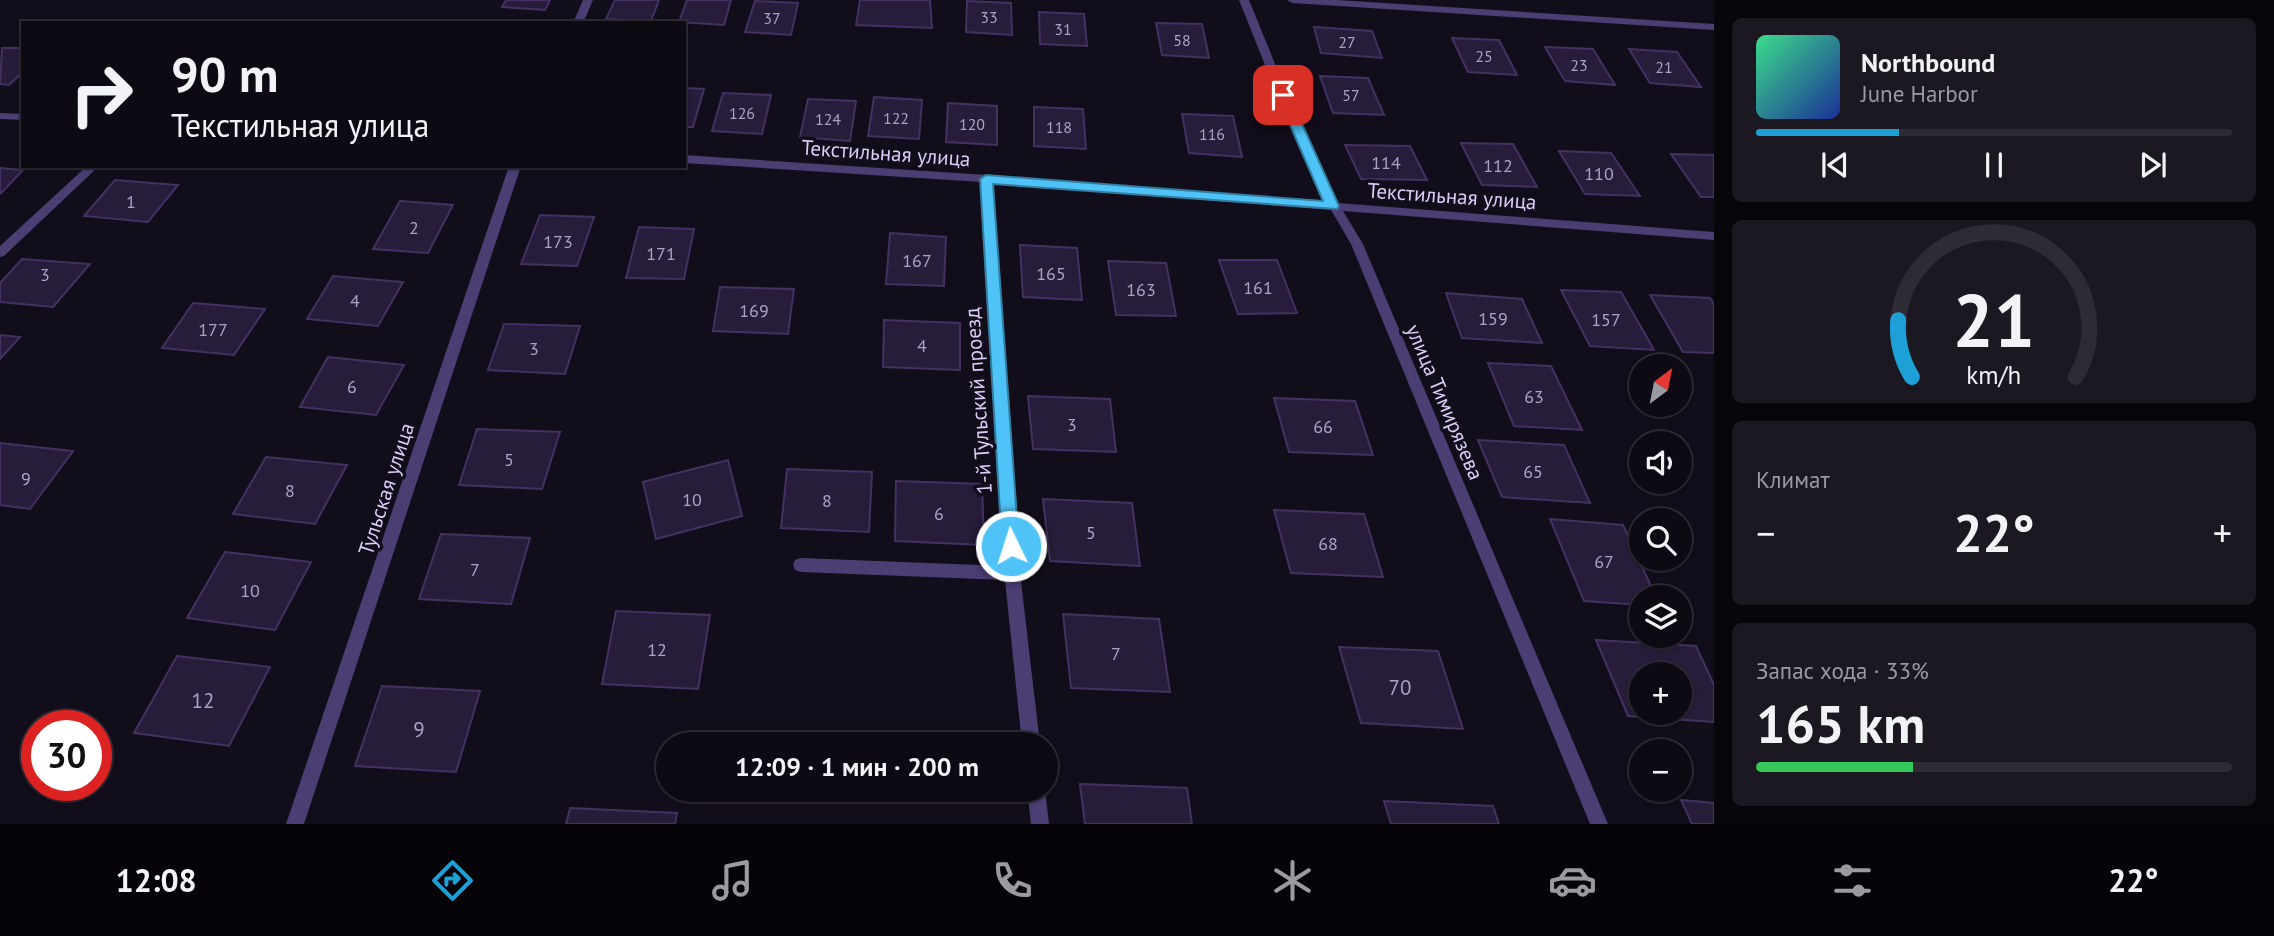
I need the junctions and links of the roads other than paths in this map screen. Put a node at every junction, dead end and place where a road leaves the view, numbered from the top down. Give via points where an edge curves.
1 (588, 0) edge
2 (1244, 0) edge
3 (1292, 0) edge
4 (579, 21) edge
5 (1714, 27) edge
6 (0, 116) edge
7 (21, 117) edge
8 (686, 159) edge
9 (92, 168) edge
10 (514, 168) edge
11 (986, 179) junction
12 (1332, 206) junction
13 (1714, 236) edge
14 (0, 253) edge
15 (801, 565) dead end
16 (1012, 573) junction
17 (1030, 732) edge
18 (1037, 802) edge
19 (295, 824) edge
20 (1040, 824) edge
21 (1599, 824) edge

1 - 4 street
2 - 12 street, улица Тимирязева
3 - 5 street
6 - 7 street
8 - 11 street, Текстильная улица
9 - 14 street
10 - 19 street, Тульская улица
11 - 12 street, Текстильная улица
11 - 16 street, 1-й Тульский проезд
12 - 13 street, Текстильная улица
12 - 21 street, улица Тимирязева via 1357,244
15 - 16 street
16 - 17 street, 1-й Тульский проезд
18 - 20 street

